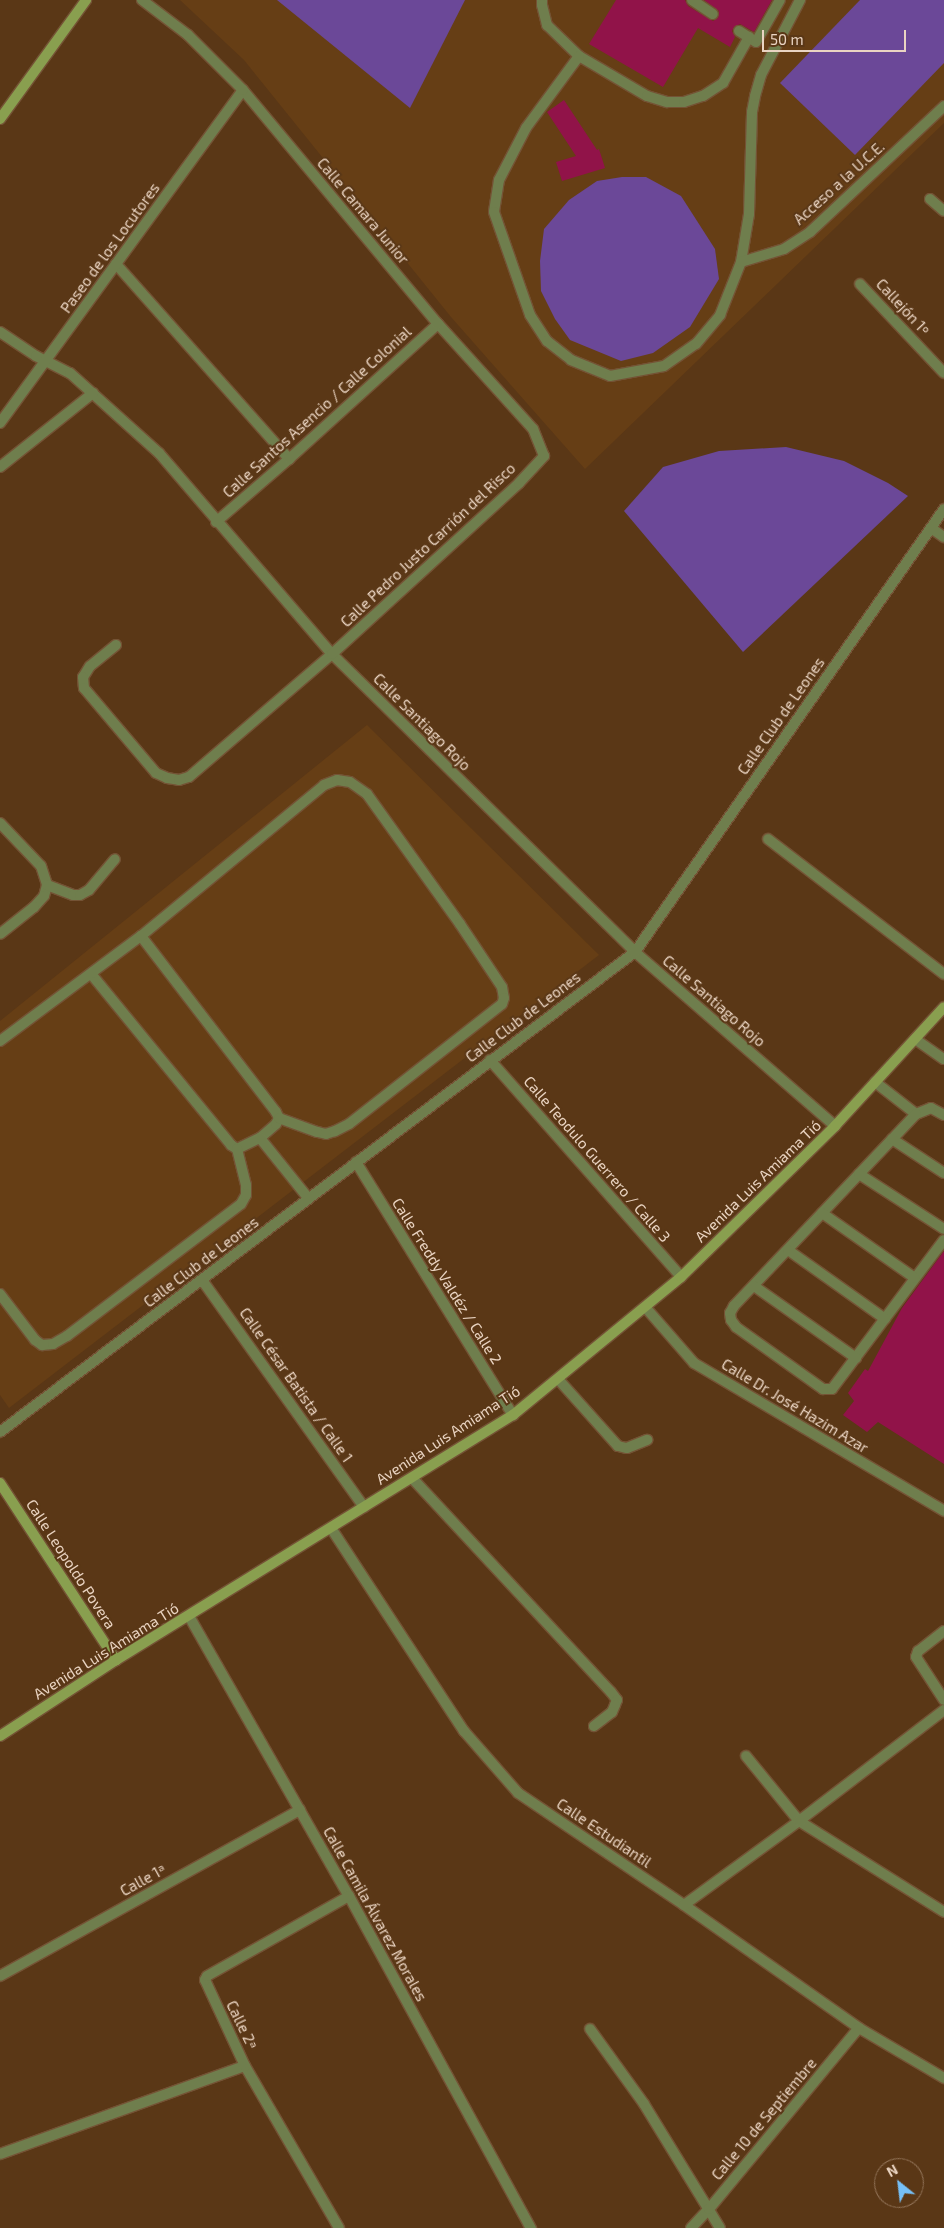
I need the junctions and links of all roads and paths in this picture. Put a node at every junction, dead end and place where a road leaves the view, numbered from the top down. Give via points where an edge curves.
1 (86, 0) edge
2 (142, 0) edge
3 (542, 0) edge
4 (692, 0) edge
5 (780, 0) edge
6 (800, 0) edge
7 (713, 14) dead end
8 (739, 31) dead end
9 (749, 38) junction
10 (579, 56) junction
11 (242, 90) junction
12 (944, 106) edge
13 (0, 119) edge
14 (930, 199) dead end
15 (944, 211) edge
16 (741, 262) junction
17 (116, 264) junction
18 (860, 284) dead end
19 (438, 324) junction
20 (0, 332) edge
21 (47, 362) junction
22 (944, 373) edge
23 (93, 392) junction
24 (0, 423) edge
25 (544, 456) joint
26 (289, 460) junction
27 (0, 467) edge
28 (944, 509) edge
29 (216, 522) junction
30 (931, 528) junction
31 (944, 537) edge
32 (116, 645) dead end
33 (332, 654) junction
34 (0, 823) edge
35 (768, 839) dead end
36 (116, 859) dead end
37 (47, 885) junction
38 (0, 934) edge
39 (141, 936) junction
40 (634, 952) junction
41 (944, 974) edge
42 (92, 975) junction
43 (944, 1007) edge
44 (915, 1039) junction
45 (0, 1041) edge
46 (944, 1059) edge
47 (490, 1060) junction
48 (875, 1082) junction
49 (916, 1114) junction
50 (944, 1115) edge
51 (279, 1118) junction
52 (835, 1126) junction
53 (260, 1138) junction
54 (892, 1139) junction
55 (237, 1149) junction
56 (356, 1162) junction
57 (944, 1173) edge
58 (859, 1174) junction
59 (308, 1198) junction
60 (822, 1213) junction
61 (944, 1229) edge
62 (944, 1240) edge
63 (788, 1250) junction
64 (681, 1277) junction
65 (915, 1278) junction
66 (202, 1280) junction
67 (754, 1286) junction
68 (0, 1294) edge
69 (646, 1308) junction
70 (885, 1318) junction
71 (856, 1358) junction
72 (558, 1379) junction
73 (513, 1415) junction
74 (0, 1432) edge
75 (647, 1440) dead end
76 (412, 1478) junction
77 (1, 1486) edge
78 (364, 1507) junction
79 (944, 1511) edge
80 (331, 1528) junction
81 (189, 1616) junction
82 (944, 1631) edge
83 (116, 1660) junction
84 (944, 1700) edge
85 (944, 1710) edge
86 (594, 1726) dead end
87 (0, 1736) edge
88 (746, 1756) dead end
89 (300, 1810) junction
90 (799, 1821) junction
91 (349, 1896) junction
92 (684, 1905) junction
93 (944, 1912) edge
94 (0, 1976) edge
95 (590, 2028) dead end
96 (859, 2028) junction
97 (245, 2066) junction
98 (944, 2078) edge
99 (0, 2154) edge
100 (709, 2209) junction
101 (339, 2228) edge
102 (531, 2228) edge
103 (691, 2228) edge
104 (720, 2228) edge

1 - 13 main road
2 - 11 street, Calle Camara Junior via 188,36
3 - 10 street via 547,26
4 - 7 street
5 - 9 street via 756,42
6 - 16 street via 761,75 755,96 749,214
8 - 9 street
9 - 10 street via 723,83 703,96 684,102 667,102 648,96
10 - 16 street via 526,128 500,180 494,212 530,315 547,341 571,360 610,376 664,366 696,344 720,314
11 - 17 street, Paseo de los Locutores
11 - 19 street, Calle Camara Junior
12 - 16 street, Acceso a la U.C.E. via 810,232 784,249
14 - 15 street
17 - 21 street, Paseo de los Locutores
17 - 26 street
18 - 22 street, Callejón 1º
19 - 25 street, Calle Camara Junior via 533,428
19 - 26 street, Calle Santos Asencio / Calle Colonial
20 - 21 street, Calle Santiago Rojo
21 - 23 street, Calle Santiago Rojo via 70,373
21 - 24 street, Paseo de los Locutores
23 - 27 street
23 - 29 street, Calle Santiago Rojo via 159,453
25 - 33 street, Calle Pedro Justo Carrión del Risco via 519,483
26 - 29 street, Calle Santos Asencio / Calle Colonial
28 - 30 street, Calle Club de Leones
29 - 33 street, Calle Santiago Rojo
30 - 31 street
30 - 40 street, Calle Club de Leones
32 - 33 street, Calle Pedro Justo Carrión del Risco via 90,666 83,677 84,688 156,773 179,780 189,777
33 - 40 street, Calle Santiago Rojo
34 - 37 street via 41,866
35 - 41 street
36 - 37 street via 89,890 80,895
37 - 38 street via 44,896 34,907
39 - 42 street
39 - 51 street
39 - 51 street via 324,785 337,780 350,782 367,794 460,924 502,987 504,998 502,1004 349,1124 326,1134
40 - 47 street, Calle Club de Leones
40 - 52 street, Calle Santiago Rojo
42 - 45 street
42 - 55 street
43 - 44 main road, Avenida Luis Amiama Tió
44 - 46 street
44 - 48 main road, Avenida Luis Amiama Tió
47 - 56 street, Calle Club de Leones
47 - 64 street, Calle Teodulo Guerrero / Calle 3
48 - 49 street
48 - 52 main road, Avenida Luis Amiama Tió
49 - 50 street via 931,1108
49 - 54 street
51 - 53 street
52 - 64 main road, Avenida Luis Amiama Tió
53 - 55 street
53 - 59 street
54 - 57 street
54 - 58 street
55 - 68 street via 246,1184 246,1195 241,1204 67,1336 53,1344 42,1345
56 - 59 street, Calle Club de Leones
56 - 73 street, Calle Freddy Valdéz / Calle 2
58 - 60 street
58 - 61 street
59 - 66 street, Calle Club de Leones
60 - 63 street
60 - 65 street
62 - 65 street
63 - 67 street
63 - 70 street
64 - 69 main road, Avenida Luis Amiama Tió
65 - 70 street
66 - 74 street, Calle Club de Leones
66 - 78 street, Calle César Batista / Calle 1
67 - 71 street
67 - 71 street via 734,1306 731,1320 736,1327 823,1389 836,1385
69 - 72 main road, Avenida Luis Amiama Tió
69 - 79 street, Calle Dr. José Hazim Azar via 694,1363
70 - 71 street
72 - 73 main road, Avenida Luis Amiama Tió
72 - 75 street via 618,1446 628,1448
73 - 76 main road, Avenida Luis Amiama Tió
76 - 78 main road, Avenida Luis Amiama Tió
76 - 86 street via 617,1700 612,1712
77 - 83 main road, Calle Leopoldo Povera
78 - 80 main road, Avenida Luis Amiama Tió
80 - 81 main road, Avenida Luis Amiama Tió
80 - 92 street, Calle Estudiantil via 464,1731 518,1793
81 - 83 main road, Avenida Luis Amiama Tió
81 - 89 street, Calle Camila Álvarez Morales
82 - 84 street via 918,1651 916,1657
83 - 87 main road, Avenida Luis Amiama Tió
85 - 90 street
88 - 90 street
89 - 91 street, Calle Camila Álvarez Morales
89 - 94 street, Calle 1ª
90 - 92 street
90 - 93 street
91 - 97 street, Calle 2ª via 205,1980
91 - 102 street, Calle Camila Álvarez Morales
92 - 96 street, Calle Estudiantil
95 - 100 street via 644,2104
96 - 98 street, Calle Estudiantil
96 - 100 street, Calle 10 de Septiembre
97 - 99 street
97 - 101 street, Calle 2ª
100 - 103 street, Calle 10 de Septiembre
100 - 104 street

